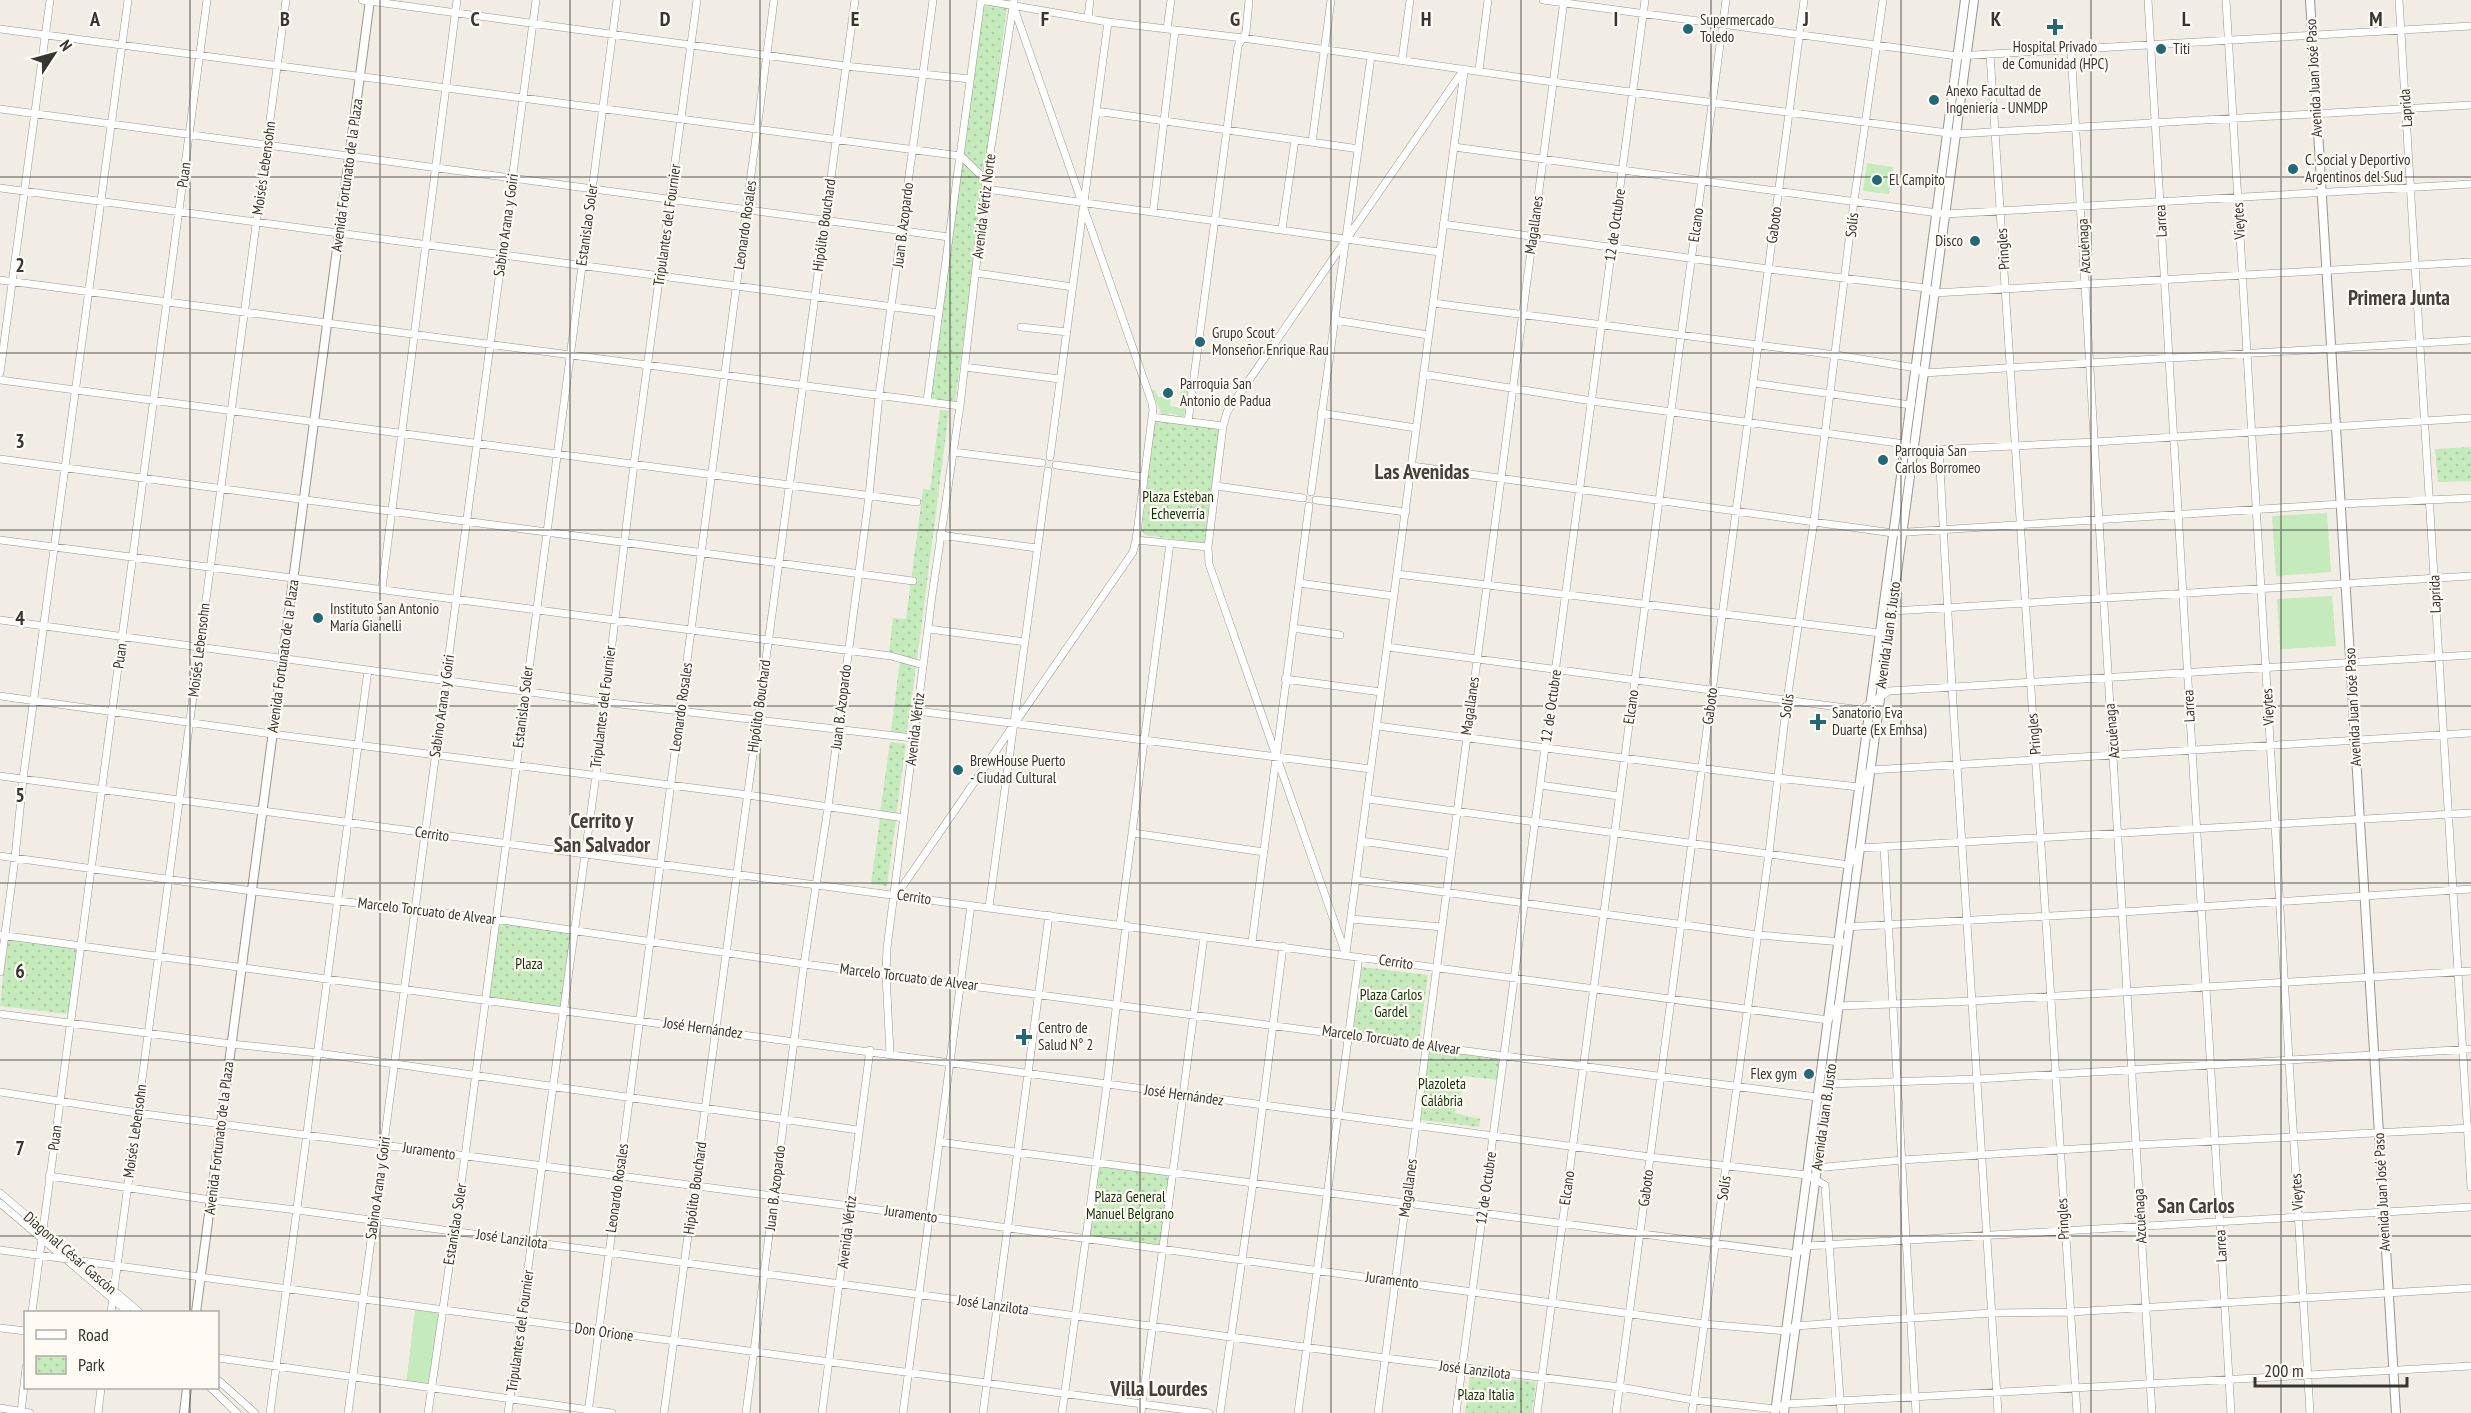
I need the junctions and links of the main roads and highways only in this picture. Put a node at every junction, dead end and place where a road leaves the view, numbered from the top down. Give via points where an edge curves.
1 (368, 0) edge
2 (1965, 0) edge
3 (1974, 0) edge
4 (2310, 0) edge
5 (1962, 56) junction
6 (1941, 213) junction
7 (1898, 532) junction
8 (1845, 927) junction
9 (1843, 942) junction
10 (1811, 1177) junction
11 (196, 1311) edge
12 (187, 1389) edge
13 (1780, 1410) edge
14 (184, 1413) edge
15 (2396, 1413) edge

1 - 11 main road, Avenida Fortunato de la Plaza via 361,77
2 - 5 main road, Avenida Juan B. Justo
3 - 5 main road, Avenida Juan B. Justo
4 - 15 main road, Avenida Juan José Paso
5 - 6 main road, Avenida Juan B. Justo
6 - 7 main road, Avenida Juan B. Justo via 1924,373
6 - 7 main road, Avenida Juan B. Justo via 1926,288 1905,444
7 - 8 main road, Avenida Juan B. Justo via 1892,611 1860,848
7 - 8 main road, Avenida Juan B. Justo via 1876,633
8 - 9 main road, Avenida Juan B. Justo
9 - 10 main road, Avenida Juan B. Justo via 1817,1097
9 - 10 main road, Avenida Juan B. Justo via 1817,1166
10 - 13 main road, Avenida Juan B. Justo via 1796,1326
10 - 13 main road, Avenida Juan B. Justo via 1796,1254
12 - 14 main road

